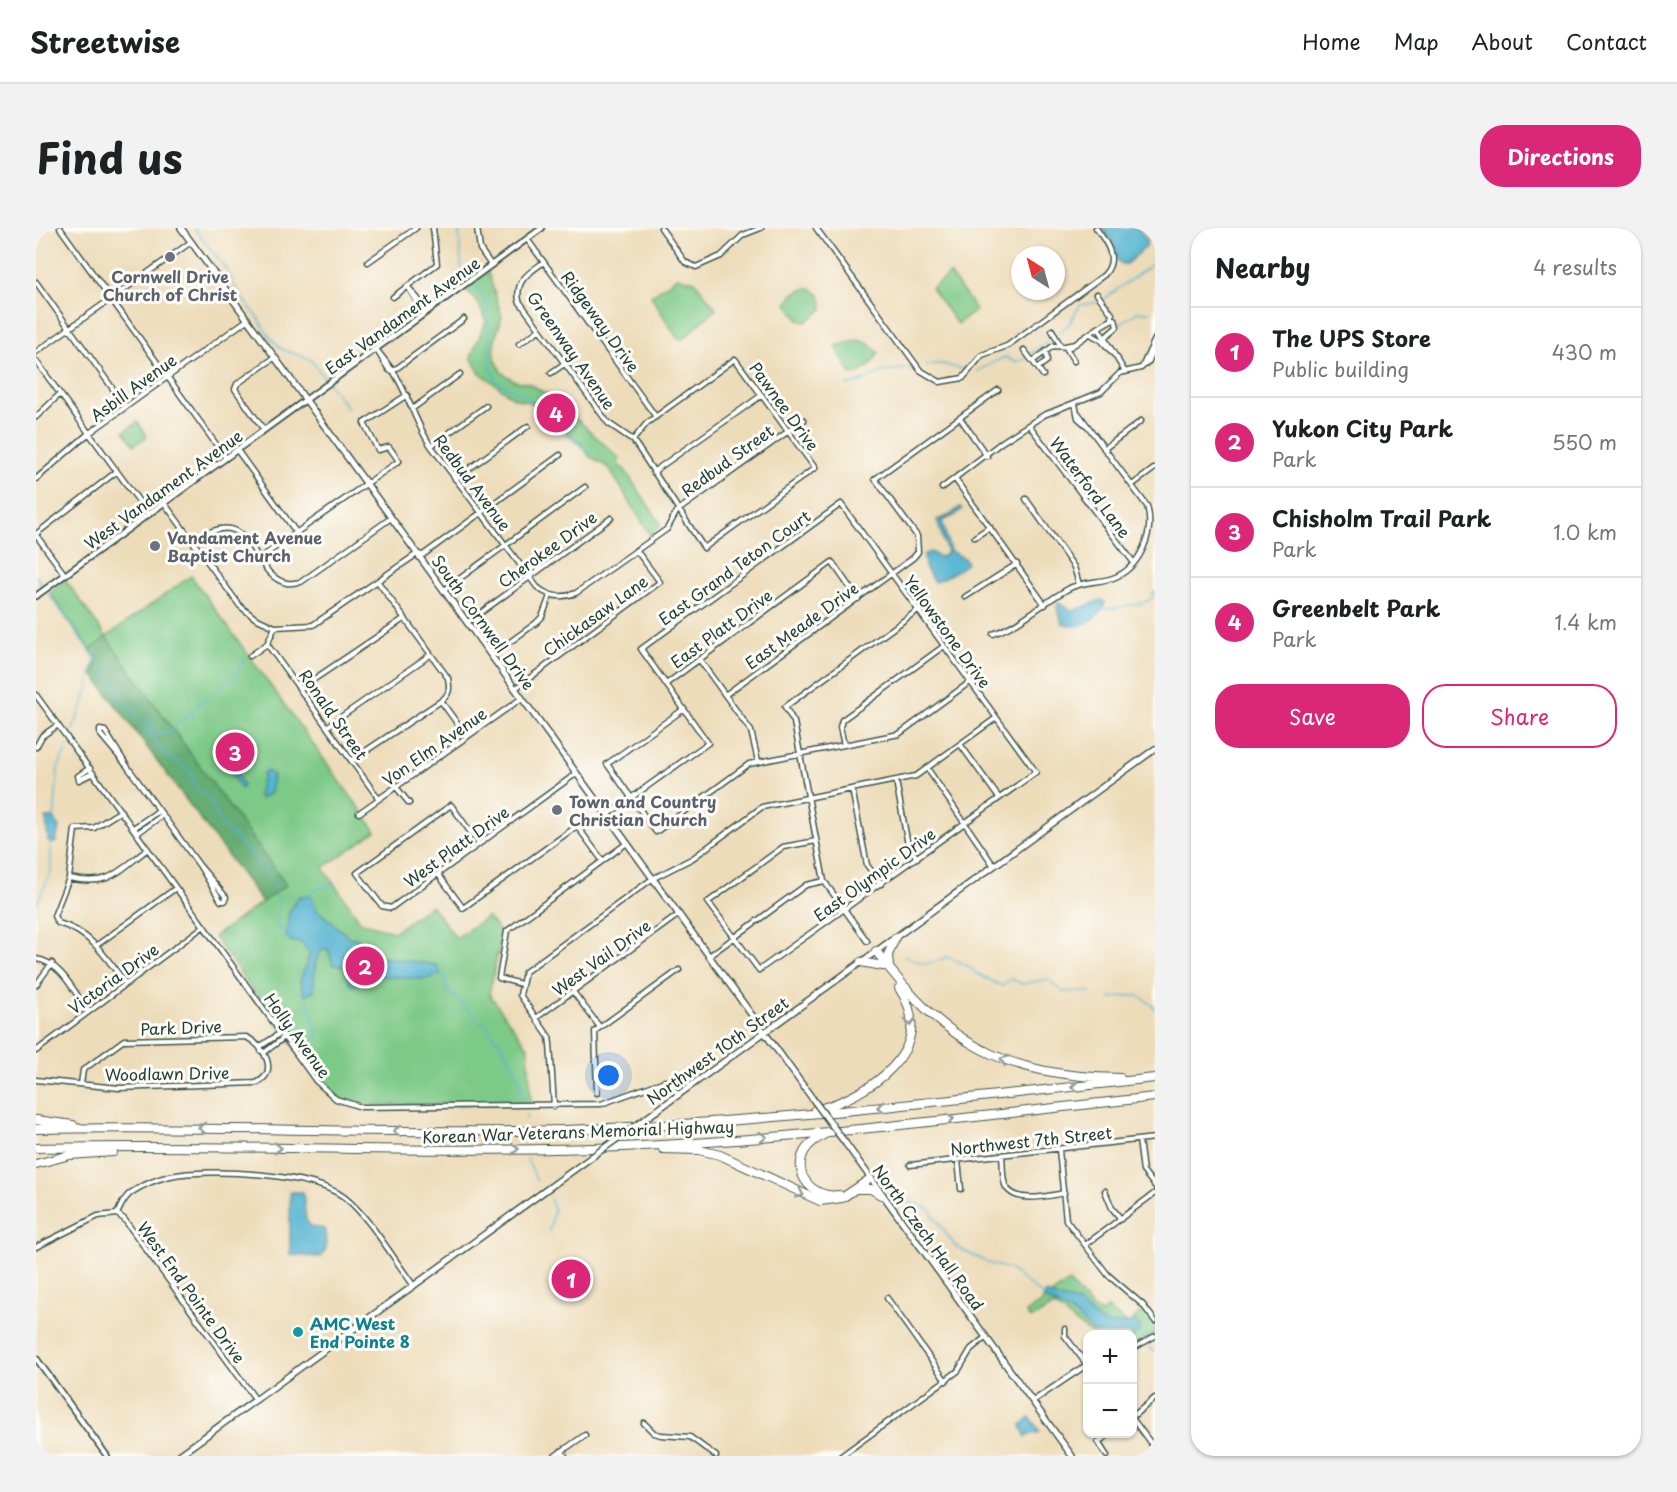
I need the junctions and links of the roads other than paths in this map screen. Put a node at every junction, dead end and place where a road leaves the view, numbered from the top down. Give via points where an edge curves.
1 (60, 228) edge
2 (180, 228) edge
3 (416, 228) edge
4 (433, 228) edge
5 (477, 228) edge
6 (542, 228) edge
7 (661, 228) edge
8 (761, 228) edge
9 (816, 228) edge
10 (1096, 228) edge
11 (527, 239) junction
12 (191, 242) junction
13 (368, 262) dead end
14 (544, 262) junction
15 (491, 265) junction
16 (36, 282) edge
17 (408, 287) junction
18 (1097, 294) dead end
19 (393, 297) dead end
20 (111, 298) junction
21 (426, 312) junction
22 (464, 319) dead end
23 (1112, 319) junction
24 (247, 320) junction
25 (69, 328) junction
26 (1099, 329) junction
27 (539, 330) junction
28 (1052, 330) dead end
29 (1092, 335) junction
30 (1103, 339) junction
31 (1155, 339) edge
32 (519, 344) dead end
33 (1062, 345) junction
34 (1155, 346) edge
35 (376, 349) junction
36 (1024, 350) dead end
37 (1046, 351) junction
38 (1151, 351) junction
39 (36, 352) edge
40 (274, 358) junction
41 (1033, 360) junction
42 (36, 361) edge
43 (1074, 361) dead end
44 (564, 364) junction
45 (1039, 367) junction
46 (393, 371) junction
47 (1125, 372) junction
48 (551, 373) dead end
49 (460, 374) dead end
50 (1042, 375) dead end
51 (168, 377) junction
52 (998, 390) dead end
53 (60, 394) junction
54 (407, 395) junction
55 (762, 395) junction
56 (304, 400) junction
57 (1075, 404) junction
58 (126, 406) junction
59 (486, 406) dead end
60 (412, 409) junction
61 (36, 417) edge
62 (656, 417) junction
63 (960, 418) junction
64 (804, 420) dead end
65 (1141, 421) dead end
66 (1029, 425) junction
67 (528, 426) dead end
68 (264, 430) junction
69 (788, 431) junction
70 (88, 434) junction
71 (633, 440) junction
72 (431, 446) junction
73 (1104, 449) junction
74 (237, 450) junction
75 (560, 455) dead end
76 (987, 456) junction
77 (226, 458) junction
78 (1155, 468) edge
79 (116, 472) junction
80 (653, 472) junction
81 (36, 478) edge
82 (455, 479) junction
83 (955, 479) junction
84 (365, 482) junction
85 (1131, 485) junction
86 (585, 487) dead end
87 (942, 488) dead end
88 (1026, 499) dead end
89 (165, 504) junction
90 (841, 504) joint
91 (677, 511) junction
92 (480, 513) junction
93 (149, 515) junction
94 (391, 518) junction
95 (611, 518) dead end
96 (1153, 519) edge
97 (990, 527) junction
98 (296, 532) junction
99 (36, 535) edge
100 (975, 537) dead end
101 (194, 541) junction
102 (506, 545) junction
103 (636, 550) junction
104 (417, 554) junction
105 (260, 558) junction
106 (1134, 563) junction
107 (1017, 564) junction
108 (892, 574) junction
109 (65, 575) junction
110 (529, 577) junction
111 (378, 582) junction
112 (1079, 584) junction
113 (444, 590) junction
114 (36, 596) edge
115 (550, 596) junction
116 (965, 597) dead end
117 (858, 599) junction
118 (1045, 605) junction
119 (918, 610) junction
120 (405, 618) junction
121 (468, 622) junction
122 (275, 627) junction
123 (993, 634) dead end
124 (267, 644) junction
125 (944, 646) junction
126 (430, 655) junction
127 (492, 655) junction
128 (249, 657) dead end
129 (699, 659) junction
130 (970, 682) junction
131 (666, 684) junction
132 (301, 688) junction
133 (516, 688) junction
134 (36, 695) edge
135 (725, 695) junction
136 (523, 698) junction
137 (441, 701) junction
138 (684, 709) junction
139 (996, 718) junction
140 (58, 725) junction
141 (328, 726) junction
142 (467, 737) junction
143 (960, 744) junction
144 (844, 745) junction
145 (36, 747) edge
146 (1155, 749) edge
147 (800, 753) junction
148 (352, 760) junction
149 (758, 761) junction
150 (127, 766) junction
151 (90, 768) junction
152 (927, 768) junction
153 (1036, 772) joint
154 (93, 773) junction
155 (577, 773) junction
156 (896, 781) junction
157 (396, 786) junction
158 (852, 789) junction
159 (808, 797) junction
160 (631, 798) junction
161 (999, 798) junction
162 (379, 799) junction
163 (409, 802) dead end
164 (121, 811) junction
165 (161, 813) junction
166 (359, 813) dead end
167 (607, 815) junction
168 (964, 824) junction
169 (135, 831) junction
170 (816, 841) junction
171 (627, 843) junction
172 (479, 844) junction
173 (148, 849) junction
174 (917, 858) junction
175 (602, 860) junction
176 (199, 865) junction
177 (994, 866) junction
178 (438, 874) junction
179 (69, 878) junction
180 (652, 879) junction
181 (824, 880) junction
182 (881, 884) junction
183 (176, 888) junction
184 (845, 910) junction
185 (678, 915) junction
186 (204, 926) junction
187 (733, 938) junction
188 (895, 938) junction
189 (867, 941) dead end
190 (97, 945) junction
191 (875, 952) junction
192 (709, 956) junction
193 (36, 959) edge
194 (52, 963) junction
195 (861, 963) junction
196 (886, 967) junction
197 (679, 970) dead end
198 (125, 983) junction
199 (521, 984) junction
200 (36, 985) edge
201 (574, 993) junction
202 (88, 1011) junction
203 (536, 1018) junction
204 (599, 1026) junction
205 (765, 1033) junction
206 (283, 1035) junction
207 (36, 1051) edge
208 (261, 1051) junction
209 (1155, 1078) edge
210 (36, 1080) edge
211 (81, 1084) junction
212 (597, 1093) dead end
213 (679, 1095) junction
214 (1155, 1097) edge
215 (554, 1106) junction
216 (791, 1116) junction
217 (36, 1120) edge
218 (100, 1128) junction
219 (36, 1129) edge
220 (829, 1132) junction
221 (1155, 1138) edge
222 (1139, 1140) junction
223 (199, 1147) junction
224 (621, 1147) junction
225 (36, 1148) edge
226 (1059, 1150) junction
227 (1002, 1155) junction
228 (958, 1160) junction
229 (36, 1164) edge
230 (910, 1166) dead end
231 (869, 1178) junction
232 (1155, 1186) edge
233 (856, 1189) junction
234 (961, 1189) dead end
235 (1105, 1191) dead end
236 (1064, 1193) junction
237 (1155, 1193) edge
238 (881, 1195) junction
239 (117, 1214) junction
240 (1121, 1219) junction
241 (1084, 1245) junction
242 (36, 1247) edge
243 (414, 1286) junction
244 (887, 1298) dead end
245 (1155, 1321) edge
246 (1065, 1329) dead end
247 (1155, 1336) edge
248 (986, 1337) junction
249 (1137, 1346) edge
250 (36, 1358) edge
251 (1083, 1359) edge
252 (1083, 1367) edge
253 (946, 1381) junction
254 (1155, 1398) edge
255 (255, 1400) junction
256 (1033, 1401) junction
257 (1137, 1413) edge
258 (644, 1423) dead end
259 (1137, 1424) edge
260 (585, 1435) dead end
261 (1104, 1438) edge
262 (1155, 1449) edge
263 (561, 1451) junction
264 (107, 1456) edge
265 (178, 1456) edge
266 (555, 1456) edge
267 (565, 1456) edge
268 (716, 1456) edge
269 (841, 1456) edge
270 (1072, 1456) edge
271 (1107, 1456) edge

1 - 20 street
2 - 12 main road, South Cornwell Drive
3 - 13 street
4 - 17 street via 437,264
5 - 15 street via 480,249
6 - 11 street, East Vandament Avenue
7 - 8 street via 685,262 696,267 711,262 743,235
9 - 10 street via 922,373 948,383 966,377 982,355 1007,346 1108,271 1110,249
11 - 14 street, Ridgeway Drive
11 - 15 street, East Vandament Avenue
12 - 20 street
12 - 24 main road, South Cornwell Drive
14 - 27 street, Greenway Avenue via 521,279 517,290 519,301
14 - 62 street, Ridgeway Drive
15 - 21 street, East Vandament Avenue
16 - 25 street
17 - 19 street
17 - 21 street
18 - 23 street
20 - 25 street
20 - 51 street
21 - 35 street, East Vandament Avenue
22 - 46 street
23 - 26 street
23 - 30 street via 1118,325
24 - 40 main road, South Cornwell Drive
24 - 51 street, Asbill Avenue
25 - 39 street
25 - 58 street
26 - 29 street
26 - 30 street
27 - 32 street
27 - 44 street, Greenway Avenue
28 - 33 street
29 - 30 street
29 - 33 street via 1070,347
30 - 47 street
31 - 38 street
33 - 37 street
33 - 43 street
34 - 38 street
35 - 46 street, Redbud Avenue
35 - 56 street, East Vandament Avenue
36 - 41 street
37 - 41 street
37 - 45 street via 1047,361
38 - 47 street via 1149,361 1141,368
40 - 56 main road, South Cornwell Drive
40 - 68 street via 235,389
41 - 45 street
42 - 53 street
44 - 48 street
44 - 71 street, Greenway Avenue via 608,423
45 - 50 street
46 - 54 street, Redbud Avenue
47 - 57 street
49 - 60 street
51 - 58 street, Asbill Avenue
51 - 77 street
52 - 63 street
53 - 61 street
53 - 70 street
54 - 60 street, Redbud Avenue
54 - 84 street via 364,423 378,450 389,447 399,461 370,483
55 - 62 street, Pawnee Drive via 735,359
55 - 69 street, Pawnee Drive
55 - 80 street
56 - 68 street, West Vandament Avenue
56 - 84 main road, South Cornwell Drive
57 - 66 street via 1054,410
57 - 73 street
58 - 70 street, Asbill Avenue
59 - 72 street
60 - 72 street, Redbud Avenue
62 - 71 street
63 - 76 street
63 - 108 street, East Meade Drive via 875,479 919,543 913,558
64 - 69 street, Redbud Street
65 - 73 street
66 - 76 street
66 - 106 street, Waterford Lane
67 - 82 street
68 - 74 street, West Vandament Avenue
69 - 91 street, Redbud Street
69 - 91 street, Pawnee Drive via 814,468 704,548
70 - 79 street
70 - 81 street, Asbill Avenue
71 - 80 street, Greenway Avenue
72 - 82 street, Redbud Avenue
73 - 85 street
74 - 77 street, West Vandament Avenue
74 - 98 street
75 - 92 street
76 - 83 street
77 - 89 street, West Vandament Avenue
78 - 85 street
79 - 93 street
79 - 99 street
80 - 91 street, Greenway Avenue
82 - 92 street, Redbud Avenue
83 - 87 street
83 - 97 street
84 - 94 main road, South Cornwell Drive
84 - 98 street
85 - 96 street
86 - 102 street
88 - 112 street via 1074,567
89 - 93 street, West Vandament Avenue
89 - 101 street
90 - 108 street, Yellowstone Drive
90 - 131 street, East Grand Teton Court via 640,649
91 - 103 street, Redbud Street via 667,529
92 - 102 street, Redbud Avenue
92 - 104 street via 423,555
93 - 109 street, West Vandament Avenue
94 - 104 main road, South Cornwell Drive
94 - 105 street via 301,582 287,583 274,577
95 - 110 street, Cherokee Drive
96 - 106 street
97 - 100 street
97 - 107 street
98 - 105 street
99 - 109 street
101 - 105 street via 207,532 228,529 245,537
101 - 122 street via 240,606
102 - 110 street, Redbud Avenue
102 - 113 street
103 - 115 street, Redbud Street via 576,593
103 - 133 street, Chickasaw Lane via 660,582
104 - 111 street
104 - 113 main road, South Cornwell Drive
106 - 112 street via 1112,578
107 - 116 street
107 - 118 street
108 - 117 street, East Meade Drive
108 - 119 street, Yellowstone Drive
109 - 114 street, West Vandament Avenue
110 - 115 street, Redbud Avenue
110 - 121 street, Cherokee Drive
111 - 120 street
111 - 122 street via 313,625
112 - 118 street
113 - 121 main road, South Cornwell Drive
115 - 127 street via 542,617
117 - 129 street, East Platt Drive via 832,562
117 - 135 street, East Meade Drive
118 - 123 street
119 - 125 street, Yellowstone Drive
119 - 147 street via 785,707 794,722
120 - 126 street
120 - 132 street
121 - 127 main road, South Cornwell Drive
122 - 124 street
124 - 128 street
124 - 132 street, Ronald Street
125 - 130 street, Yellowstone Drive
125 - 144 street via 842,720
126 - 137 street via 448,678 448,696
126 - 141 street
127 - 133 main road, South Cornwell Drive
129 - 131 street, East Platt Drive
129 - 135 street
130 - 139 street, Yellowstone Drive
130 - 144 street via 899,734
131 - 138 street, East Platt Drive
132 - 141 street, Ronald Street
133 - 136 main road, South Cornwell Drive
134 - 140 street, Holly Avenue
135 - 149 street via 751,731
136 - 142 street, Von Elm Avenue
136 - 155 main road, South Cornwell Drive
137 - 142 street
137 - 148 street
138 - 160 street, East Platt Drive via 708,743
138 - 160 street via 607,764
139 - 143 street
139 - 153 street, Yellowstone Drive
140 - 145 street via 42,736
140 - 151 street, Holly Avenue
141 - 148 street, Ronald Street
142 - 157 street, Von Elm Avenue
143 - 152 street
143 - 161 street
144 - 147 street
146 - 177 main road, Northwest 10th Street
147 - 149 street
147 - 159 street
148 - 162 street, Ronald Street
149 - 160 street via 656,832
150 - 150 street via 105,731 100,730 100,734
150 - 165 street
151 - 154 street, Holly Avenue
151 - 154 street via 78,776 79,780
152 - 156 street via 916,776
152 - 168 street
153 - 161 street, East Olympic Drive
154 - 164 street, Holly Avenue
155 - 167 main road, South Cornwell Drive
155 - 172 street, West Platt Drive
156 - 158 street
156 - 174 street via 908,845
157 - 162 street, Von Elm Avenue
157 - 163 street
158 - 159 street
158 - 182 street via 867,865
159 - 170 street
159 - 180 street via 762,807 693,858
160 - 167 street
161 - 168 street, East Olympic Drive
162 - 166 street, Von Elm Avenue
164 - 169 street, Holly Avenue
164 - 179 street via 94,828 75,829
165 - 169 street via 139,832
165 - 176 street
167 - 171 main road, South Cornwell Drive
168 - 174 street, East Olympic Drive
168 - 177 street
169 - 173 street, Holly Avenue
170 - 181 street
170 - 187 street via 783,847 708,902
171 - 175 street
171 - 180 main road, South Cornwell Drive
172 - 178 street, West Platt Drive
172 - 178 street, West Platt Drive via 451,805 357,873 386,909
173 - 179 street via 102,882
173 - 183 street, Holly Avenue
174 - 182 street, East Olympic Drive
175 - 178 street via 577,826 463,908
175 - 199 street via 507,931 499,978
176 - 176 street via 226,897 225,901 221,901
177 - 188 main road, Northwest 10th Street
179 - 190 street via 54,920 75,928
180 - 185 main road, South Cornwell Drive
180 - 199 street via 525,972
181 - 184 street
181 - 187 street via 806,885
182 - 184 street, East Olympic Drive
183 - 186 street, Holly Avenue
183 - 190 street
184 - 187 street, East Olympic Drive via 759,970
184 - 189 street
185 - 192 main road, South Cornwell Drive
185 - 201 street, West Vail Drive
186 - 198 street, Victoria Drive
186 - 206 street, Holly Avenue
187 - 192 street
188 - 191 main road, Northwest 10th Street
188 - 196 highway
190 - 198 street
191 - 195 main road, Northwest 10th Street
191 - 196 highway
192 - 205 main road, South Cornwell Drive
193 - 194 street
194 - 200 street
194 - 202 street
195 - 196 highway
195 - 205 main road, Northwest 10th Street
209 -> 196 highway via 1060,1075 1003,1059 944,1026
196 -> 216 highway via 910,1012 910,1034 901,1057 859,1094
197 - 204 street
198 - 202 street, Victoria Drive
199 - 203 street via 520,995
201 - 203 street, West Vail Drive
201 - 204 street
202 - 207 street, Victoria Drive
203 - 215 street via 550,1044
204 - 212 street via 594,1035
205 - 213 main road, Northwest 10th Street
205 - 231 main road, North Czech Hall Road, bridge
206 - 208 street via 261,1046
206 - 215 street, Holly Avenue via 326,1093 349,1105
208 - 211 street, Park Drive via 246,1037 124,1040 83,1070
208 - 211 street, Woodlawn Drive via 269,1072 256,1083 119,1088
209 -> 216 highway, Korean War Veterans Memorial Highway
210 - 211 street, Woodlawn Drive
213 - 215 street, Holly Avenue via 670,1084 657,1082 601,1104
213 - 243 main road, Northwest 10th Street, bridge
220 -> 214 highway, Korean War Veterans Memorial Highway
216 -> 218 highway, Korean War Veterans Memorial Highway via 500,1131
217 - 218 highway
218 - 219 highway, Korean War Veterans Memorial Highway
224 -> 220 highway, Korean War Veterans Memorial Highway
220 - 231 highway via 812,1142 803,1155 801,1167 807,1184 821,1194 836,1195
221 - 222 street, Northwest 7th Street
222 - 226 street, Northwest 7th Street
222 - 232 street via 1143,1171
223 -> 224 highway, Korean War Veterans Memorial Highway
223 - 225 highway, Korean War Veterans Memorial Highway
223 - 229 highway via 87,1153
224 -> 233 highway via 709,1152 820,1201 838,1199
226 - 227 street, Northwest 7th Street
226 - 236 street
227 - 228 street, Northwest 7th Street
227 - 236 street via 1008,1190 1026,1198
228 - 230 street, Northwest 7th Street
228 - 234 street
231 - 233 highway
231 - 238 main road, North Czech Hall Road
233 - 238 highway via 871,1189
235 - 240 street
236 - 241 street via 1066,1220
237 - 240 street
238 - 248 main road, North Czech Hall Road
239 - 242 street, West End Pointe Drive via 98,1216
239 - 243 street via 131,1193 180,1174 258,1174 318,1185 352,1203
239 - 255 street, West End Pointe Drive
240 - 241 street
241 - 245 street
243 - 255 main road, Northwest 10th Street
244 - 253 street
246 - 251 street via 1065,1336
247 - 249 street
248 - 253 street via 971,1349 958,1371
248 - 256 main road, North Czech Hall Road
250 - 264 street
252 - 256 street
253 - 269 street
254 - 257 street
255 - 265 main road, Northwest 10th Street
256 - 270 main road, North Czech Hall Road
258 - 268 street via 661,1435 690,1437
259 - 262 street
260 - 263 street
261 - 271 street via 1098,1442
263 - 266 street
263 - 267 street

